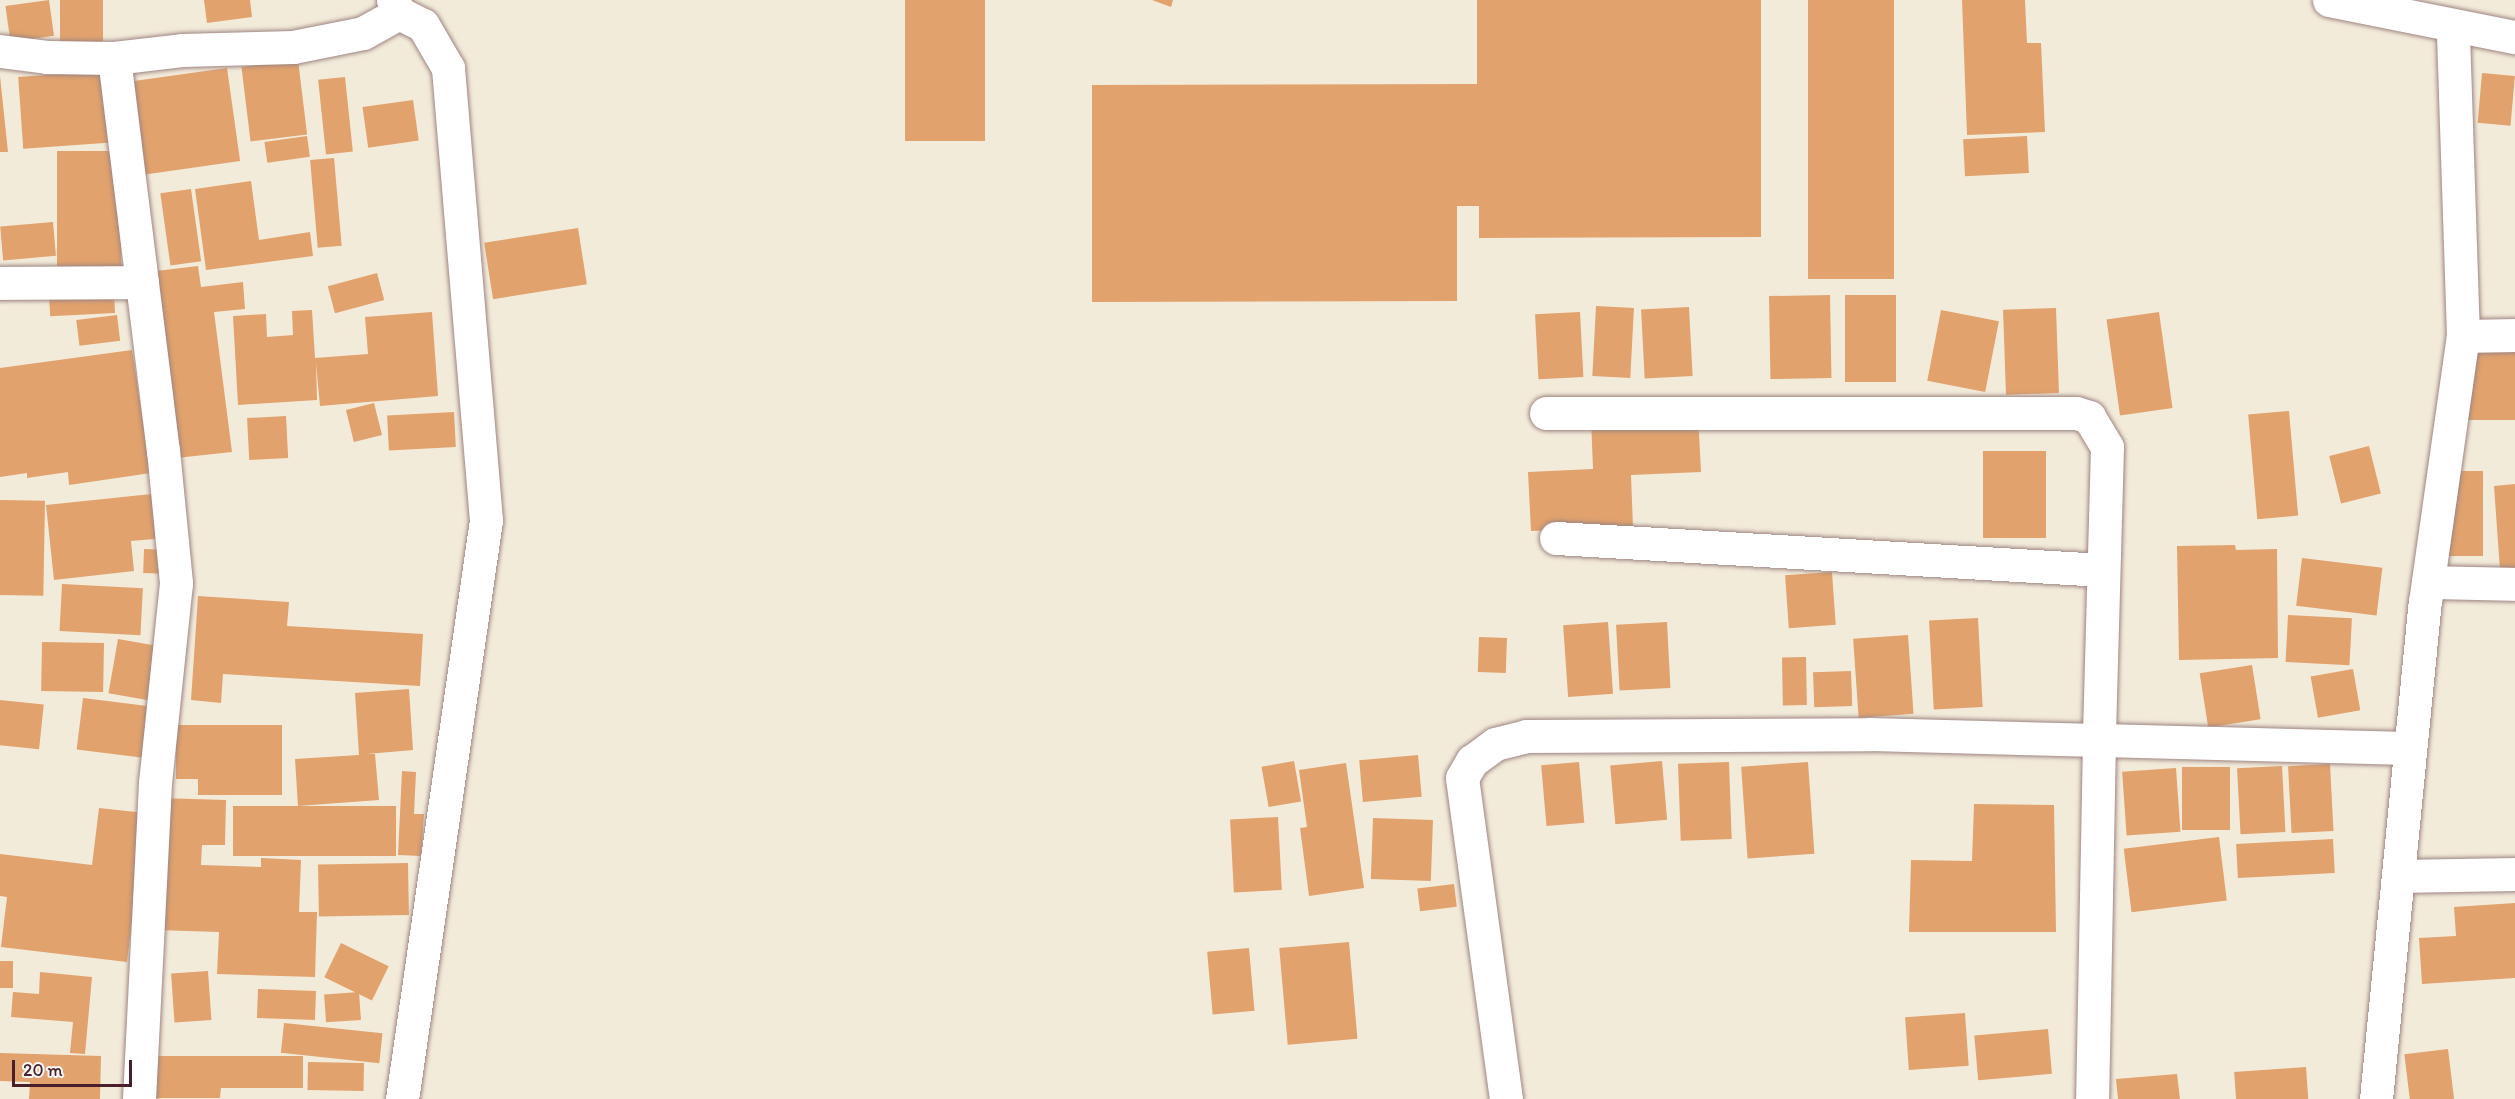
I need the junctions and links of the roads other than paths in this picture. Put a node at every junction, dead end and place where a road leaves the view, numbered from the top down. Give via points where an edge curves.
1 (2329, 0) edge
2 (396, 6) edge
3 (2453, 27) junction
4 (2515, 37) edge
5 (0, 51) edge
6 (114, 58) junction
7 (142, 282) junction
8 (0, 283) edge
9 (2515, 335) edge
10 (2463, 336) junction
11 (1546, 413) dead end
12 (1556, 538) dead end
13 (2103, 570) junction
14 (2428, 582) junction
15 (2515, 584) edge
16 (2099, 740) junction
17 (2410, 748) junction
18 (2515, 874) edge
19 (2398, 876) junction
20 (139, 1099) edge
21 (402, 1099) edge
22 (1506, 1099) edge
23 (2092, 1099) edge
24 (2376, 1099) edge

1 - 3 street
2 - 6 street via 363,33 292,47 182,50
2 - 21 street via 423,25 448,68 486,520
3 - 4 street
3 - 10 street
5 - 6 street via 47,57
6 - 7 street
7 - 8 street
7 - 20 street via 176,583 155,783
9 - 10 street
10 - 14 street
11 - 13 street via 2076,413 2095,424 2107,447
12 - 13 street
13 - 16 street
14 - 15 street
14 - 17 street
16 - 17 street
16 - 22 street via 1870,734 1526,735 1495,744 1472,761 1462,778
16 - 23 street
17 - 19 street
18 - 19 street
19 - 24 street

